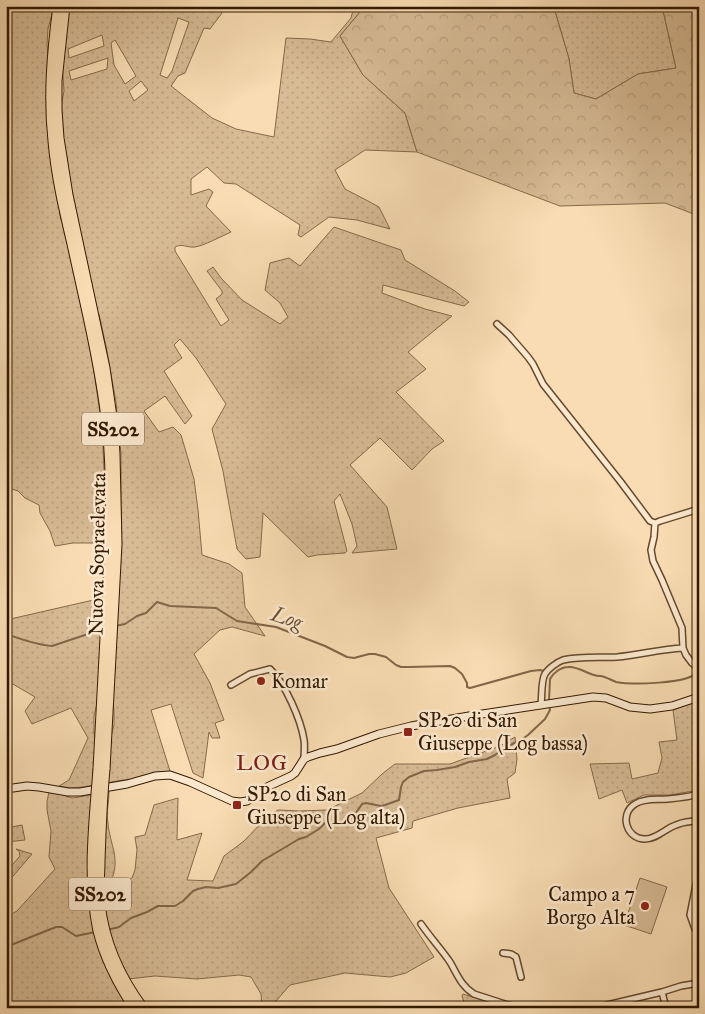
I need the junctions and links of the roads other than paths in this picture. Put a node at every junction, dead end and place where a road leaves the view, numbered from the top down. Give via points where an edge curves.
1 (58, 6) edge
2 (65, 6) edge
3 (69, 218) junction
4 (497, 324) dead end
5 (699, 509) edge
6 (655, 524) junction
7 (683, 648) junction
8 (699, 669) edge
9 (231, 685) dead end
10 (699, 697) edge
11 (541, 705) junction
12 (304, 759) junction
13 (101, 769) junction
14 (6, 789) edge
15 (699, 794) edge
16 (699, 821) edge
17 (699, 869) edge
18 (421, 924) dead end
19 (699, 932) edge
20 (503, 953) dead end
21 (521, 977) dead end
22 (699, 983) edge
23 (662, 992) junction
24 (508, 1006) edge
25 (134, 1008) edge
26 (143, 1008) edge
27 (521, 1008) edge
28 (594, 1008) edge
29 (666, 1008) edge

1 - 3 highway, Nuova Sopraelevata / SS202 via 51,118 55,161
2 - 3 highway, Nuova Sopraelevata / SS202 via 58,66 57,117
3 - 13 highway, Nuova Sopraelevata / SS202 via 105,368 116,470
4 - 6 street via 528,357 543,384
5 - 6 street
6 - 7 street via 652,556 682,628
7 - 8 street via 692,664
7 - 11 street via 619,657 561,660 549,669 542,680
9 - 12 street via 250,674 270,669 273,672 297,716 304,738
10 - 11 street via 650,709 593,697
11 - 12 street via 411,726
12 - 14 street via 291,776 240,802 170,775 80,792 27,786
13 - 25 highway, Nuova Sopraelevata / SS202, bridge via 93,860 94,904 106,956
13 - 26 highway, Nuova Sopraelevata / SS202, bridge via 100,902 105,931 116,962
15 - 16 street via 641,801 629,809 626,823 633,835 645,840 675,825
17 - 19 street via 690,915
18 - 24 street via 464,986 474,994
20 - 21 street via 516,957
22 - 23 street
23 - 28 street
23 - 29 street
24 - 27 street

